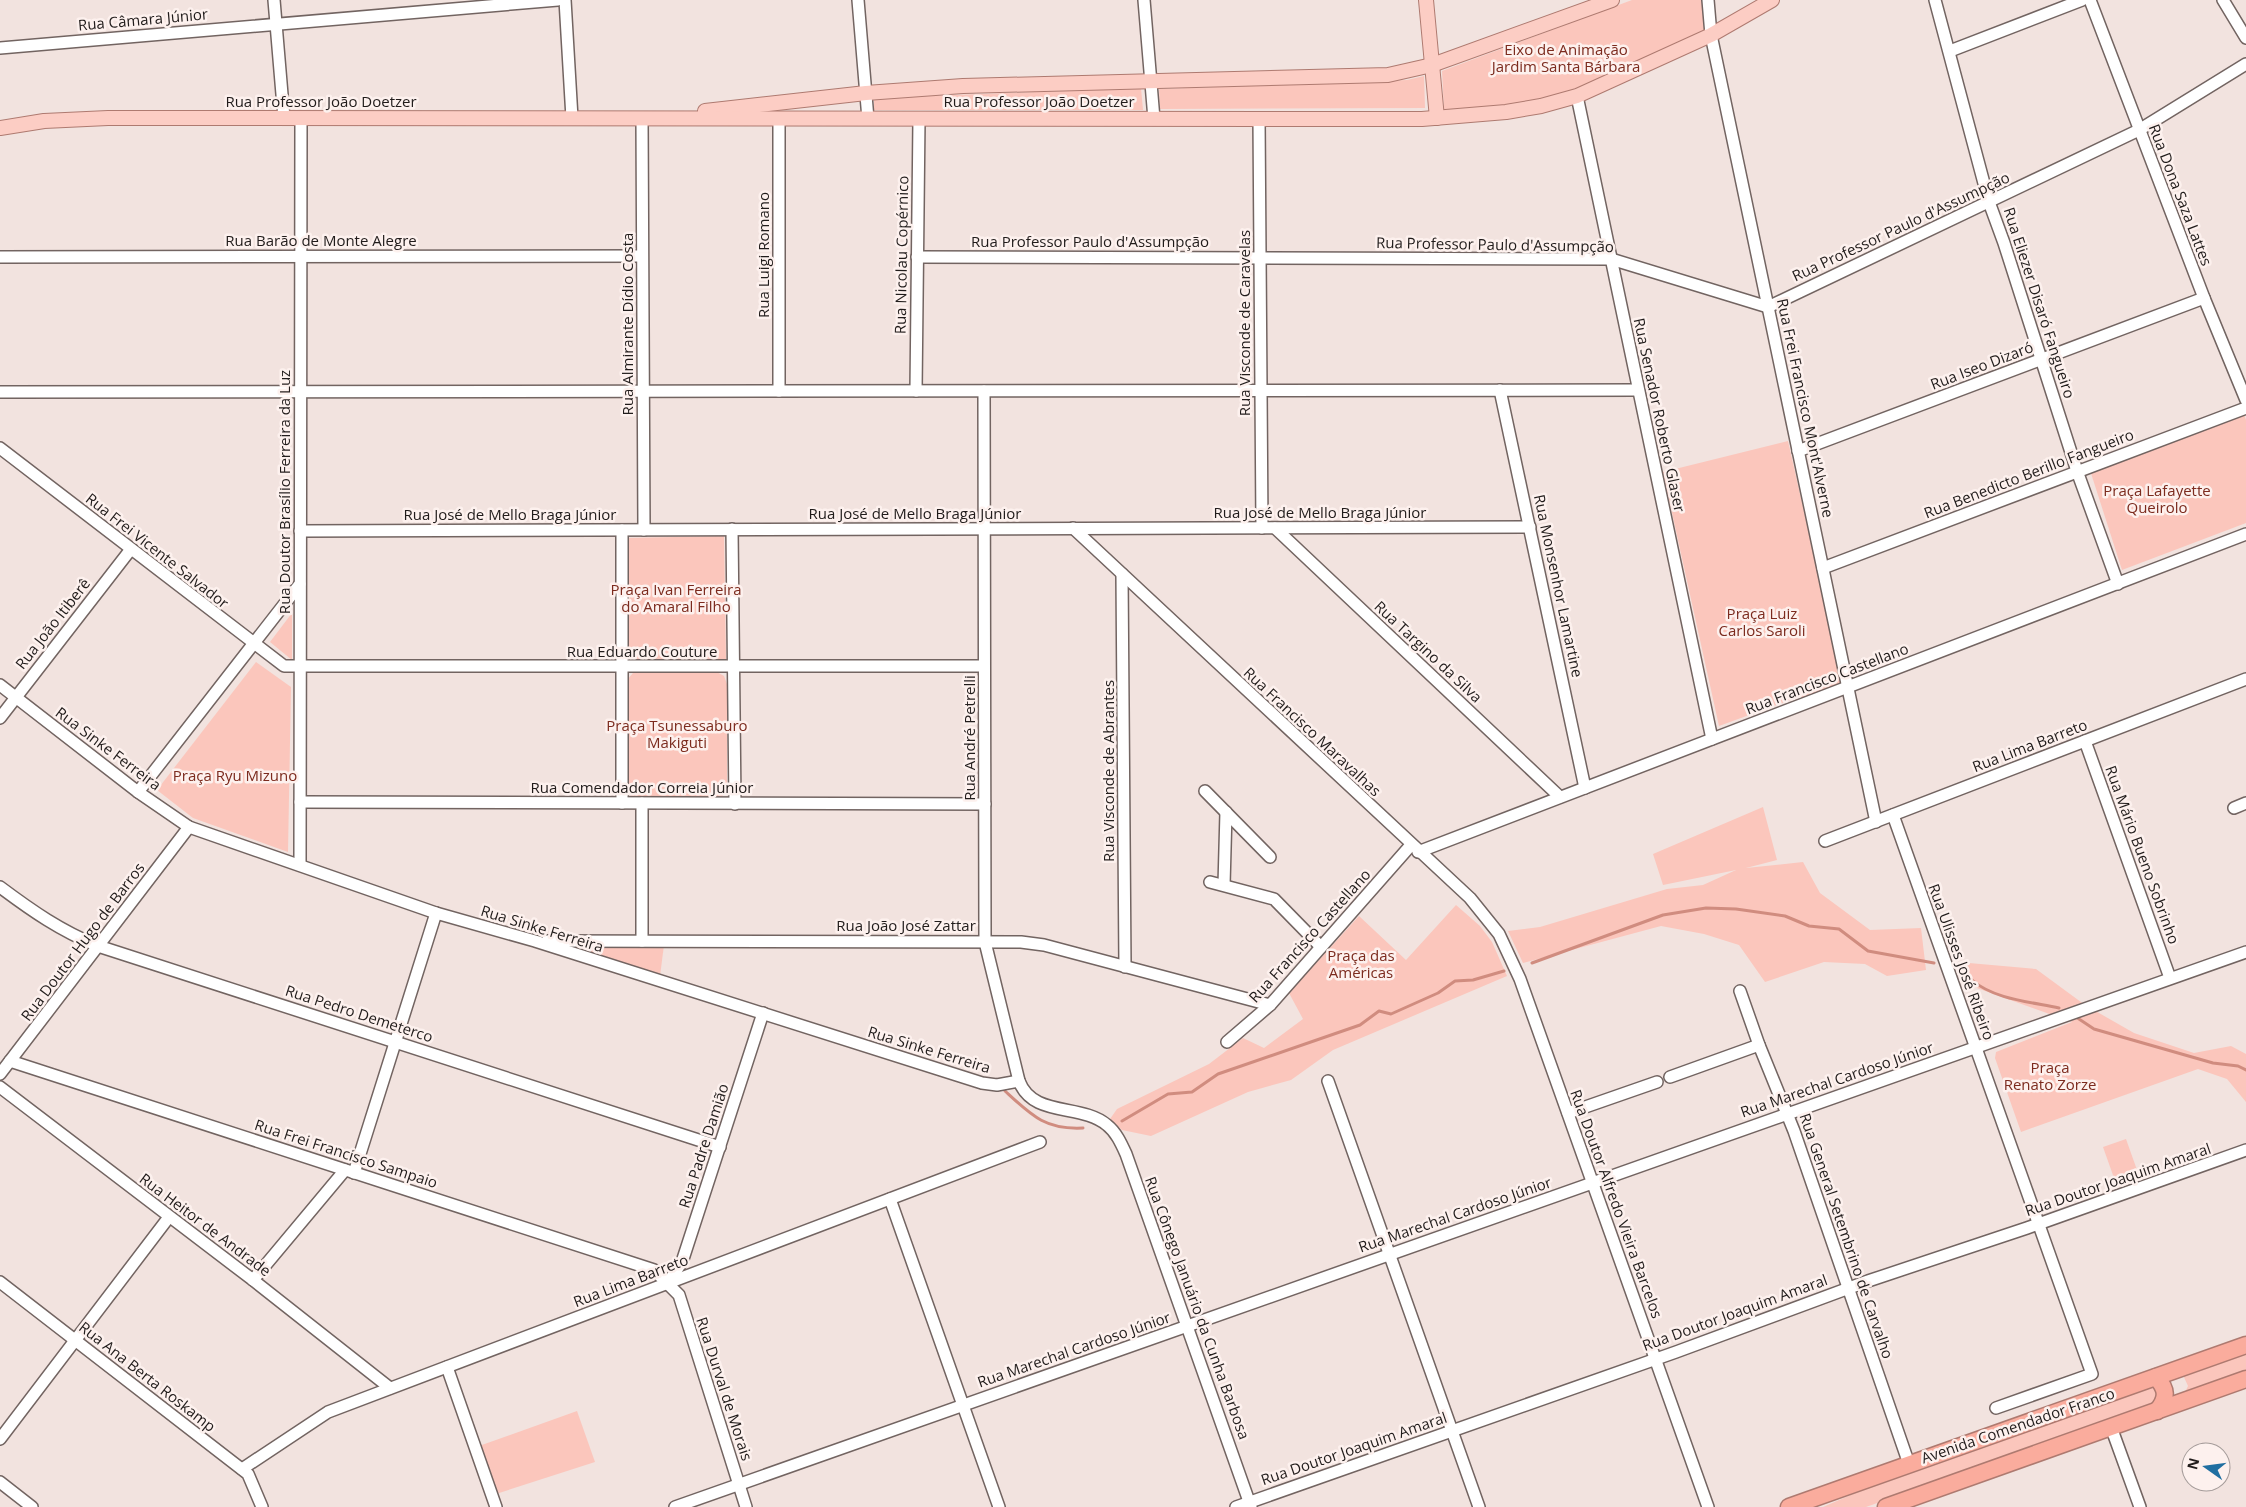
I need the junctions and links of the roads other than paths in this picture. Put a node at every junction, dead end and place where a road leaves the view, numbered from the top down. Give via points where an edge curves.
1 (274, 0) edge
2 (558, 0) edge
3 (564, 0) edge
4 (858, 0) edge
5 (1144, 0) edge
6 (1426, 0) edge
7 (1612, 0) edge
8 (1708, 0) edge
9 (1772, 0) edge
10 (1935, 0) edge
11 (2082, 0) edge
12 (2090, 0) edge
13 (2223, 0) edge
14 (276, 24) junction
15 (1711, 35) junction
16 (2246, 38) edge
17 (0, 48) edge
18 (1950, 51) junction
19 (1432, 65) junction
20 (2245, 66) edge
21 (1151, 82) junction
22 (866, 93) junction
23 (1576, 96) junction
24 (284, 118) junction
25 (300, 118) junction
26 (572, 118) junction
27 (642, 118) junction
28 (779, 118) junction
29 (868, 118) junction
30 (1154, 118) junction
31 (1260, 118) junction
32 (1437, 118) junction
33 (919, 119) junction
34 (0, 128) edge
35 (2139, 130) junction
36 (1989, 202) junction
37 (300, 256) junction
38 (642, 256) junction
39 (0, 257) edge
40 (918, 257) junction
41 (1260, 258) junction
42 (1610, 259) junction
43 (2204, 298) junction
44 (1768, 307) junction
45 (2041, 360) junction
46 (984, 390) junction
47 (1261, 390) junction
48 (1500, 390) junction
49 (1638, 390) junction
50 (643, 391) junction
51 (780, 391) junction
52 (916, 391) junction
53 (0, 392) edge
54 (300, 392) junction
55 (2246, 400) edge
56 (2246, 408) edge
57 (0, 448) edge
58 (1798, 451) junction
59 (2077, 471) junction
60 (1530, 527) junction
61 (1073, 528) junction
62 (1262, 528) junction
63 (1275, 528) junction
64 (732, 529) junction
65 (984, 529) junction
66 (622, 530) junction
67 (644, 530) junction
68 (300, 531) junction
69 (2246, 534) edge
70 (131, 549) junction
71 (1823, 568) junction
72 (1122, 574) junction
73 (300, 584) junction
74 (2118, 584) junction
75 (254, 644) junction
76 (733, 666) junction
77 (984, 666) junction
78 (300, 667) junction
79 (622, 667) junction
80 (2246, 679) edge
81 (0, 686) edge
82 (1848, 687) junction
83 (16, 698) junction
84 (0, 718) edge
85 (1712, 739) junction
86 (2086, 741) junction
87 (1585, 788) junction
88 (1204, 791) dead end
89 (138, 792) junction
90 (1560, 797) junction
91 (300, 802) junction
92 (622, 803) junction
93 (642, 803) junction
94 (2246, 803) edge
95 (735, 804) junction
96 (985, 804) junction
97 (2234, 808) dead end
98 (1226, 812) junction
99 (1893, 815) junction
100 (1876, 822) junction
101 (189, 827) junction
102 (1826, 841) dead end
103 (1415, 849) junction
104 (1270, 857) dead end
105 (300, 865) junction
106 (1210, 882) dead end
107 (1224, 885) junction
108 (0, 887) edge
109 (436, 913) junction
110 (535, 941) junction
111 (642, 941) junction
112 (985, 942) junction
113 (98, 946) junction
114 (1322, 947) junction
115 (2246, 952) edge
116 (1125, 967) junction
117 (1515, 968) joint
118 (2170, 978) junction
119 (1740, 991) dead end
120 (1270, 1005) junction
121 (763, 1013) junction
122 (396, 1042) junction
123 (1227, 1042) dead end
124 (1759, 1045) junction
125 (1976, 1047) junction
126 (10, 1061) junction
127 (0, 1074) edge
128 (1670, 1077) dead end
129 (1019, 1081) junction
130 (1328, 1081) dead end
131 (1657, 1082) dead end
132 (0, 1087) edge
133 (1568, 1113) junction
134 (1787, 1113) junction
135 (1040, 1142) dead end
136 (720, 1147) junction
137 (2246, 1150) edge
138 (349, 1171) junction
139 (1592, 1183) junction
140 (890, 1199) junction
141 (169, 1217) junction
142 (2039, 1224) junction
143 (1390, 1254) junction
144 (254, 1280) junction
145 (0, 1282) edge
146 (667, 1284) junction
147 (1849, 1288) junction
148 (1187, 1326) junction
149 (75, 1340) junction
150 (2246, 1346) edge
151 (1655, 1359) junction
152 (447, 1367) junction
153 (2156, 1377) junction
154 (2246, 1379) edge
155 (390, 1388) junction
156 (963, 1405) junction
157 (1996, 1408) dead end
158 (2157, 1411) junction
159 (2111, 1427) junction
160 (1452, 1431) junction
161 (0, 1439) edge
162 (1909, 1464) junction
163 (242, 1469) junction
164 (0, 1482) edge
165 (738, 1484) junction
166 (1250, 1505) edge
167 (32, 1507) edge
168 (262, 1507) edge
169 (496, 1507) edge
170 (675, 1507) edge
171 (746, 1507) edge
172 (999, 1507) edge
173 (1236, 1507) edge
174 (1479, 1507) edge
175 (1708, 1507) edge
176 (1789, 1507) edge
177 (1886, 1507) edge
178 (2140, 1507) edge

1 - 14 street
2 - 14 street, Rua Câmara Júnior
3 - 26 street
4 - 22 street
5 - 21 street
6 - 19 main road
7 - 19 main road, Rua Professor João Doetzer
8 - 15 street, Rua Frei Francisco Mont'Alverne
9 - 15 main road, Rua Professor João Doetzer
10 - 18 street, Rua Eliezer Disaró Fangueiro
11 - 18 street
12 - 35 street, Rua Dona Saza Lattes
13 - 16 street
14 - 17 street, Rua Câmara Júnior
14 - 24 street
15 - 23 main road, Rua Professor João Doetzer
15 - 44 street, Rua Frei Francisco Mont'Alverne
18 - 36 street, Rua Eliezer Disaró Fangueiro
19 - 21 main road, Rua Professor João Doetzer via 1376,77
19 - 32 main road
20 - 35 street, Rua Professor Paulo d'Assumpção
21 - 22 main road, Rua Professor João Doetzer via 963,86
21 - 30 street
22 - 27 main road, Rua Professor João Doetzer
22 - 29 street
23 - 32 main road, Rua Professor João Doetzer via 1506,112
23 - 42 street, Rua Senador Roberto Glaser
24 - 25 main road, Rua Professor João Doetzer
24 - 34 main road, Rua Professor João Doetzer via 86,118
25 - 26 main road, Rua Professor João Doetzer
25 - 37 street, Rua Doutor Brasílio Ferreira da Luz
26 - 27 main road, Rua Professor João Doetzer
27 - 28 main road, Rua Professor João Doetzer
27 - 38 street, Rua Almirante Dídio Costa
28 - 29 main road, Rua Professor João Doetzer
28 - 51 street, Rua Luigi Romano
29 - 33 main road, Rua Professor João Doetzer
30 - 31 main road, Rua Professor João Doetzer
30 - 33 main road, Rua Professor João Doetzer
31 - 32 main road, Rua Professor João Doetzer
31 - 41 street, Rua Visconde de Caravelas
33 - 40 street, Rua Nicolau Copérnico
35 - 36 street, Rua Professor Paulo d'Assumpção
35 - 43 street, Rua Dona Saza Lattes
36 - 44 street, Rua Professor Paulo d'Assumpção
36 - 45 street, Rua Eliezer Disaró Fangueiro
37 - 38 street, Rua Barão de Monte Alegre
37 - 39 street, Rua Barão de Monte Alegre
37 - 54 street, Rua Doutor Brasílio Ferreira da Luz
38 - 50 street, Rua Almirante Dídio Costa
40 - 41 street, Rua Professor Paulo d'Assumpção
40 - 52 street, Rua Nicolau Copérnico
41 - 42 street, Rua Professor Paulo d'Assumpção
41 - 47 street, Rua Visconde de Caravelas
42 - 44 street, Rua Professor Paulo d'Assumpção
42 - 49 street, Rua Senador Roberto Glaser
43 - 45 street, Rua Iseo Dizaró
43 - 55 street, Rua Dona Saza Lattes
44 - 58 street, Rua Frei Francisco Mont'Alverne
45 - 58 street, Rua Iseo Dizaró
45 - 59 street, Rua Eliezer Disaró Fangueiro
46 - 47 street
46 - 52 street
46 - 65 street, Rua André Petrelli
47 - 48 street
47 - 62 street, Rua Visconde de Caravelas
48 - 49 street
48 - 60 street, Rua Monsenhor Lamartine
49 - 85 street, Rua Senador Roberto Glaser
50 - 51 street
50 - 54 street
50 - 67 street, Rua Almirante Dídio Costa
51 - 52 street
53 - 54 street
54 - 68 street, Rua Doutor Brasílio Ferreira da Luz
56 - 59 street, Rua Benedicto Berillo Fangueiro
57 - 70 street, Rua Frei Vicente Salvador
58 - 71 street, Rua Frei Francisco Mont'Alverne
59 - 71 street, Rua Benedicto Berillo Fangueiro
59 - 74 street, Rua Eliezer Disaró Fangueiro
60 - 63 street, Rua José de Mello Braga Júnior
60 - 87 street, Rua Monsenhor Lamartine
61 - 62 street, Rua José de Mello Braga Júnior
61 - 65 street, Rua José de Mello Braga Júnior
61 - 72 street, Rua Francisco Maravalhas
62 - 63 street, Rua José de Mello Braga Júnior
63 - 90 street, Rua Targino da Silva
64 - 65 street, Rua José de Mello Braga Júnior
64 - 67 street, Rua José de Mello Braga Júnior
64 - 76 street
65 - 77 street, Rua André Petrelli
66 - 67 street, Rua José de Mello Braga Júnior
66 - 68 street, Rua José de Mello Braga Júnior
66 - 79 street
68 - 73 street, Rua Doutor Brasílio Ferreira da Luz
69 - 74 street, Rua Francisco Castellano
70 - 75 street, Rua Frei Vicente Salvador
70 - 83 street, Rua João Itiberê
71 - 82 street, Rua Frei Francisco Mont'Alverne
72 - 103 street, Rua Francisco Maravalhas
72 - 116 street, Rua Visconde de Abrantes
73 - 75 street
73 - 78 street, Rua Doutor Brasílio Ferreira da Luz
74 - 82 street, Rua Francisco Castellano
75 - 78 street, Rua Frei Vicente Salvador via 280,664
75 - 89 street
76 - 77 street, Rua Eduardo Couture
76 - 79 street, Rua Eduardo Couture
76 - 95 street
77 - 96 street, Rua André Petrelli
78 - 79 street, Rua Eduardo Couture
78 - 91 street, Rua Doutor Brasílio Ferreira da Luz
79 - 92 street
80 - 86 street, Rua Lima Barreto
81 - 83 street, Rua Sinke Ferreira
82 - 85 street, Rua Francisco Castellano
82 - 100 street, Rua Frei Francisco Mont'Alverne
83 - 84 street, Rua João Itiberê
83 - 89 street, Rua Sinke Ferreira
85 - 87 street, Rua Francisco Castellano
86 - 99 street, Rua Lima Barreto
86 - 118 street, Rua Mário Bueno Sobrinho
87 - 90 street, Rua Francisco Castellano
88 - 98 street
89 - 101 street, Rua Sinke Ferreira
90 - 103 street, Rua Francisco Castellano
91 - 92 street, Rua Comendador Correia Júnior
91 - 105 street, Rua Doutor Brasílio Ferreira da Luz
92 - 93 street, Rua Comendador Correia Júnior
93 - 95 street, Rua Comendador Correia Júnior
93 - 111 street
94 - 97 street
95 - 96 street, Rua Comendador Correia Júnior
96 - 112 street, Rua André Petrelli
98 - 104 street
98 - 107 street
99 - 100 street, Rua Lima Barreto
99 - 125 street, Rua Ulisses José Ribeiro
100 - 102 street, Rua Lima Barreto
101 - 105 street, Rua Sinke Ferreira
101 - 113 street, Rua Doutor Hugo de Barros
103 - 114 street, Rua Francisco Castellano
103 - 117 street, Rua Francisco Maravalhas via 1481,909 1499,934
105 - 109 street, Rua Sinke Ferreira
106 - 107 street
107 - 114 street via 1277,901
108 - 113 street, Rua Pedro Demeterco via 47,921
109 - 110 street, Rua Sinke Ferreira
109 - 122 street
110 - 111 street, Rua João José Zattar
110 - 121 street, Rua Sinke Ferreira
111 - 112 street, Rua João José Zattar
112 - 116 street, Rua João José Zattar via 1037,944
112 - 129 street, Rua André Petrelli
113 - 122 street, Rua Pedro Demeterco
113 - 126 street, Rua Doutor Hugo de Barros
114 - 120 street, Rua Francisco Castellano
115 - 118 street, Rua Marechal Cardoso Júnior
116 - 120 street, Rua João José Zattar
117 - 133 street, Rua Doutor Alfredo Vieira Barcelos
118 - 125 street, Rua Marechal Cardoso Júnior
119 - 124 street, Rua General Setembrino de Carvalho
120 - 123 street, Rua Francisco Castellano
121 - 129 street, Rua Sinke Ferreira via 982,1083 997,1085
121 - 136 street, Rua Padre Damião
122 - 136 street, Rua Pedro Demeterco
122 - 138 street
124 - 128 street
124 - 134 street, Rua General Setembrino de Carvalho
125 - 134 street, Rua Marechal Cardoso Júnior
125 - 142 street, Rua Ulisses José Ribeiro
126 - 127 street, Rua Doutor Hugo de Barros
126 - 138 street, Rua Frei Francisco Sampaio
129 - 148 street, Rua Cônego Januário da Cunha Barbosa via 1026,1094 1039,1103 1091,1117 1106,1124 1118,1138
130 - 143 street
131 - 133 street
132 - 141 street, Rua Heitor de Andrade
133 - 139 street, Rua Doutor Alfredo Vieira Barcelos
134 - 139 street, Rua Marechal Cardoso Júnior
134 - 147 street, Rua General Setembrino de Carvalho
135 - 140 street, Rua Lima Barreto
136 - 146 street, Rua Padre Damião via 682,1262
137 - 142 street, Rua Doutor Joaquim Amaral
138 - 144 street
138 - 146 street, Rua Frei Francisco Sampaio via 654,1270
139 - 143 street, Rua Marechal Cardoso Júnior
139 - 151 street, Rua Doutor Alfredo Vieira Barcelos
140 - 146 street, Rua Lima Barreto
140 - 156 street
141 - 144 street, Rua Heitor de Andrade
141 - 149 street
142 - 147 street, Rua Doutor Joaquim Amaral
142 - 157 street, Rua Ulisses José Ribeiro via 2092,1374
143 - 148 street, Rua Marechal Cardoso Júnior
143 - 160 street
144 - 155 street, Rua Heitor de Andrade
145 - 149 street, Rua Ana Berta Roskamp
146 - 152 street, Rua Lima Barreto
146 - 165 street, Rua Durval de Morais via 678,1295
147 - 151 street, Rua Doutor Joaquim Amaral
147 - 162 street, Rua General Setembrino de Carvalho
148 - 156 street, Rua Marechal Cardoso Júnior
148 - 166 street, Rua Cônego Januário da Cunha Barbosa
149 - 161 street
149 - 163 street, Rua Ana Berta Roskamp
150 - 153 highway, Avenida Comendador Franco
151 - 160 street, Rua Doutor Joaquim Amaral
151 - 175 street, Rua Doutor Alfredo Vieira Barcelos
152 - 155 street, Rua Lima Barreto
152 - 169 street
153 - 158 highway via 2166,1397
153 - 162 highway, Avenida Comendador Franco
154 - 158 highway, Avenida Comendador Franco
155 - 163 street, Rua Lima Barreto via 328,1412
156 - 165 street, Rua Marechal Cardoso Júnior
156 - 172 street
158 - 159 highway, Avenida Comendador Franco
159 - 177 highway, Avenida Comendador Franco
159 - 178 street
160 - 166 street, Rua Doutor Joaquim Amaral
160 - 174 street
162 - 176 highway, Avenida Comendador Franco
163 - 168 street, Rua Ana Berta Roskamp via 251,1478
164 - 167 street
165 - 170 street, Rua Marechal Cardoso Júnior
165 - 171 street, Rua Durval de Morais
166 - 173 street, Rua Doutor Joaquim Amaral

